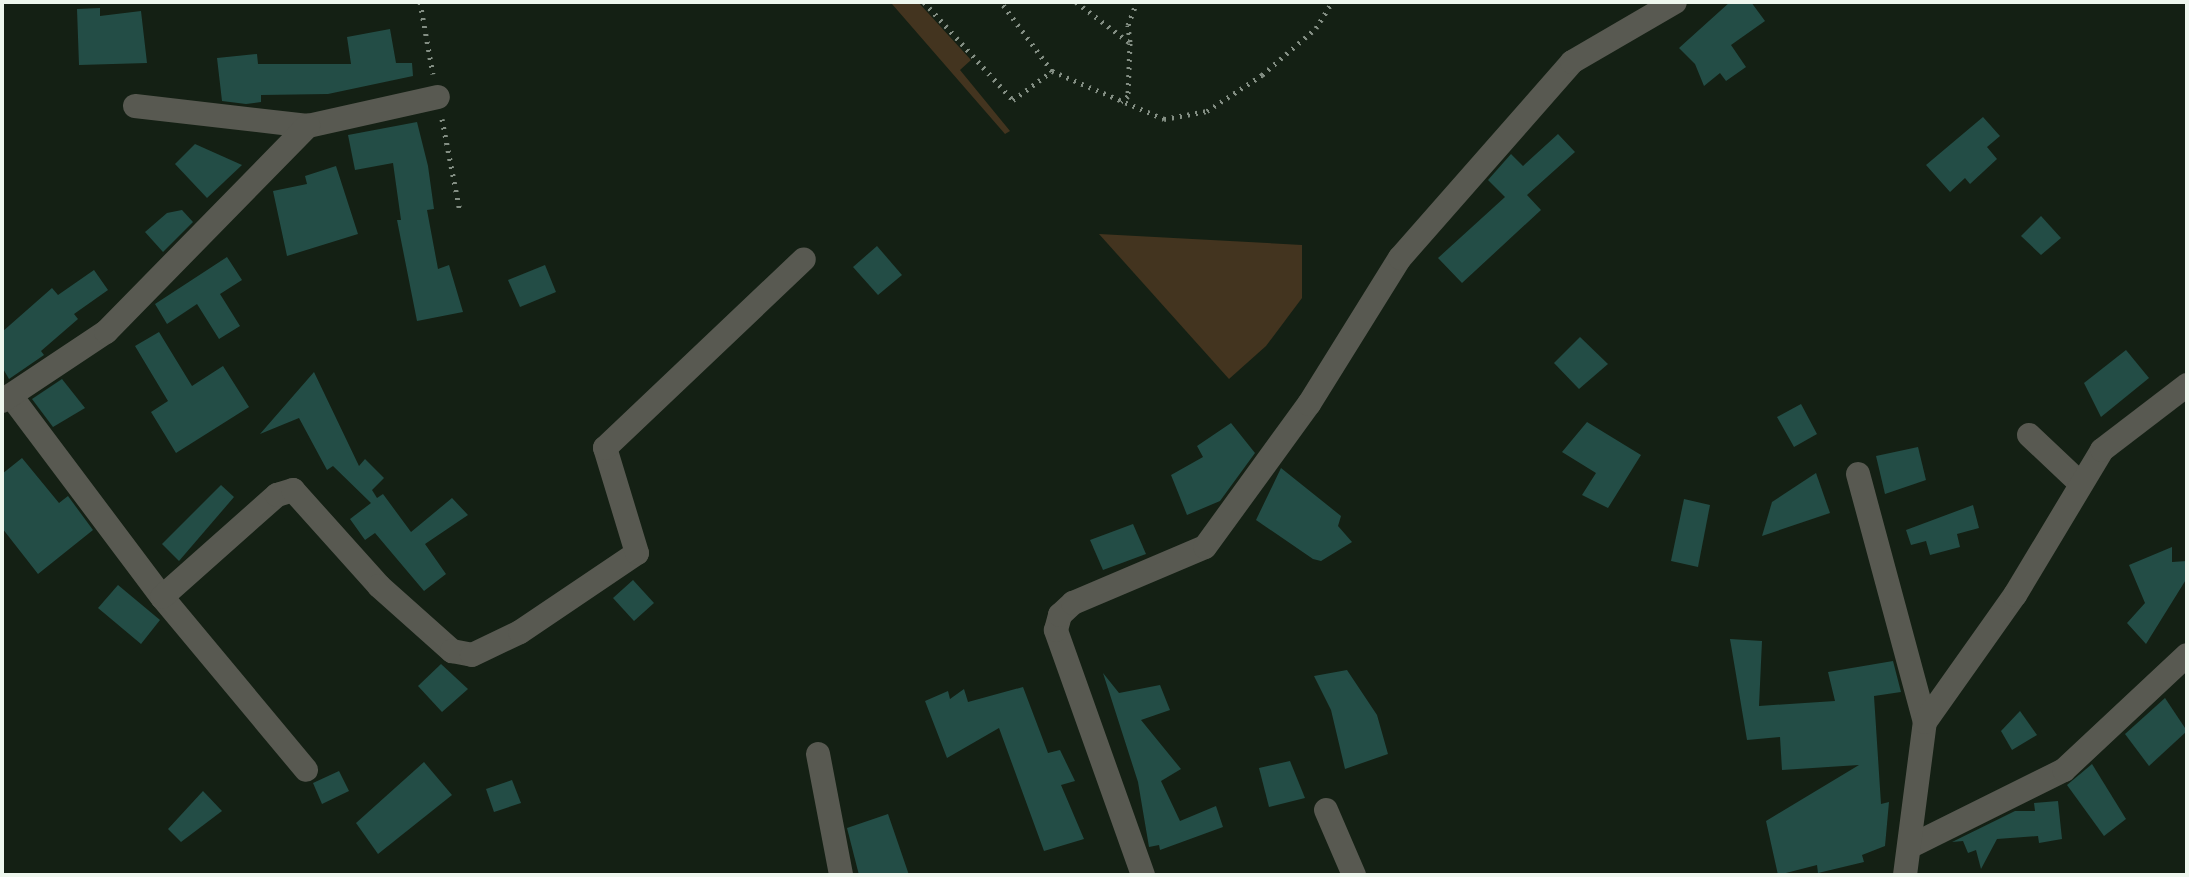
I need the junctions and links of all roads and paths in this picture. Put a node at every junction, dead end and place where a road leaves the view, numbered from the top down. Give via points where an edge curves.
1 (924, 2) edge
2 (1001, 2) edge
3 (1076, 2) edge
4 (1137, 2) edge
5 (1332, 2) edge
6 (1675, 2) edge
7 (1130, 43) junction
8 (1052, 71) junction
9 (438, 97) dead end
10 (1121, 102) junction
11 (135, 106) dead end
12 (308, 126) junction
13 (804, 259) dead end
14 (2187, 385) edge
15 (6, 398) edge
16 (2029, 435) dead end
17 (1858, 474) dead end
18 (2081, 484) junction
19 (162, 597) junction
20 (2187, 655) edge
21 (1925, 722) junction
22 (818, 754) dead end
23 (306, 770) dead end
24 (1326, 810) dead end
25 (1909, 847) junction
26 (841, 875) edge
27 (1143, 875) edge
28 (1354, 875) edge
29 (1905, 875) edge

1 - 8 path via 1013,100
2 - 8 path
3 - 7 path
4 - 7 path via 1128,25
5 - 10 path via 1316,28 1207,111 1164,119
6 - 27 street via 1572,62 1400,258 1309,404 1205,547 1073,603 1060,615 1056,630
7 - 10 path via 1128,96
8 - 10 path
9 - 12 street
11 - 12 street
12 - 15 street via 106,332
13 - 19 street via 605,448 637,553 520,632 472,655 452,651 379,586 293,490 277,495
14 - 18 street via 2102,450
15 - 19 street
16 - 18 street
17 - 21 street
18 - 21 street via 2015,595
19 - 23 street
20 - 25 street via 2064,770
21 - 25 street
22 - 26 street
24 - 28 street
25 - 29 street

